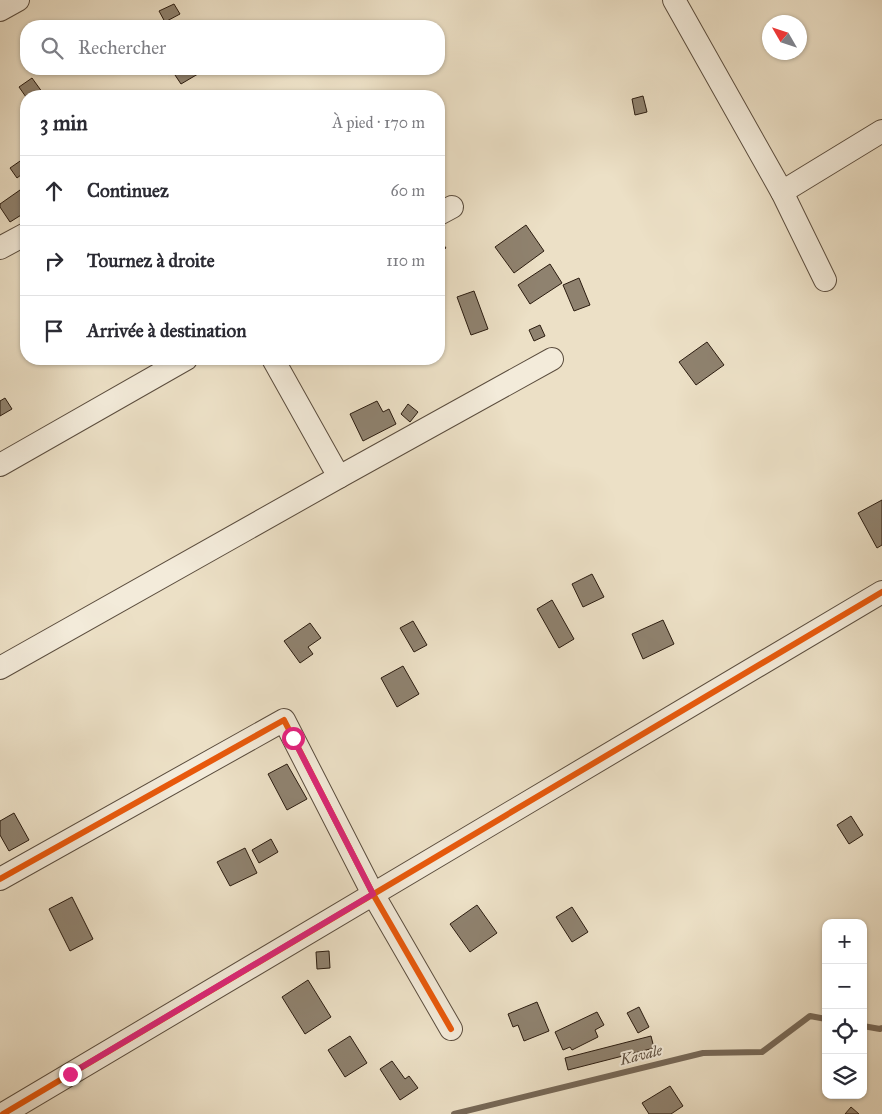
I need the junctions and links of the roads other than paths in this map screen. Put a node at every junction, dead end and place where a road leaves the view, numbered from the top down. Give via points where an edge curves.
1 (18, 0) edge
2 (674, 0) edge
3 (0, 10) edge
4 (882, 130) edge
5 (782, 192) junction
6 (20, 237) edge
7 (0, 248) edge
8 (825, 280) dead end
9 (552, 359) dead end
10 (175, 365) edge
11 (276, 365) edge
12 (0, 465) edge
13 (339, 477) junction
14 (882, 592) edge
15 (0, 668) edge
16 (0, 879) edge
17 (373, 894) junction
18 (451, 1029) dead end
19 (3, 1114) edge

1 - 3 street
2 - 5 street
4 - 5 street
5 - 8 street
6 - 7 street
9 - 13 street
10 - 12 street
11 - 13 street
13 - 15 street
14 - 17 street
16 - 17 street via 284,720
17 - 18 street
17 - 19 street

